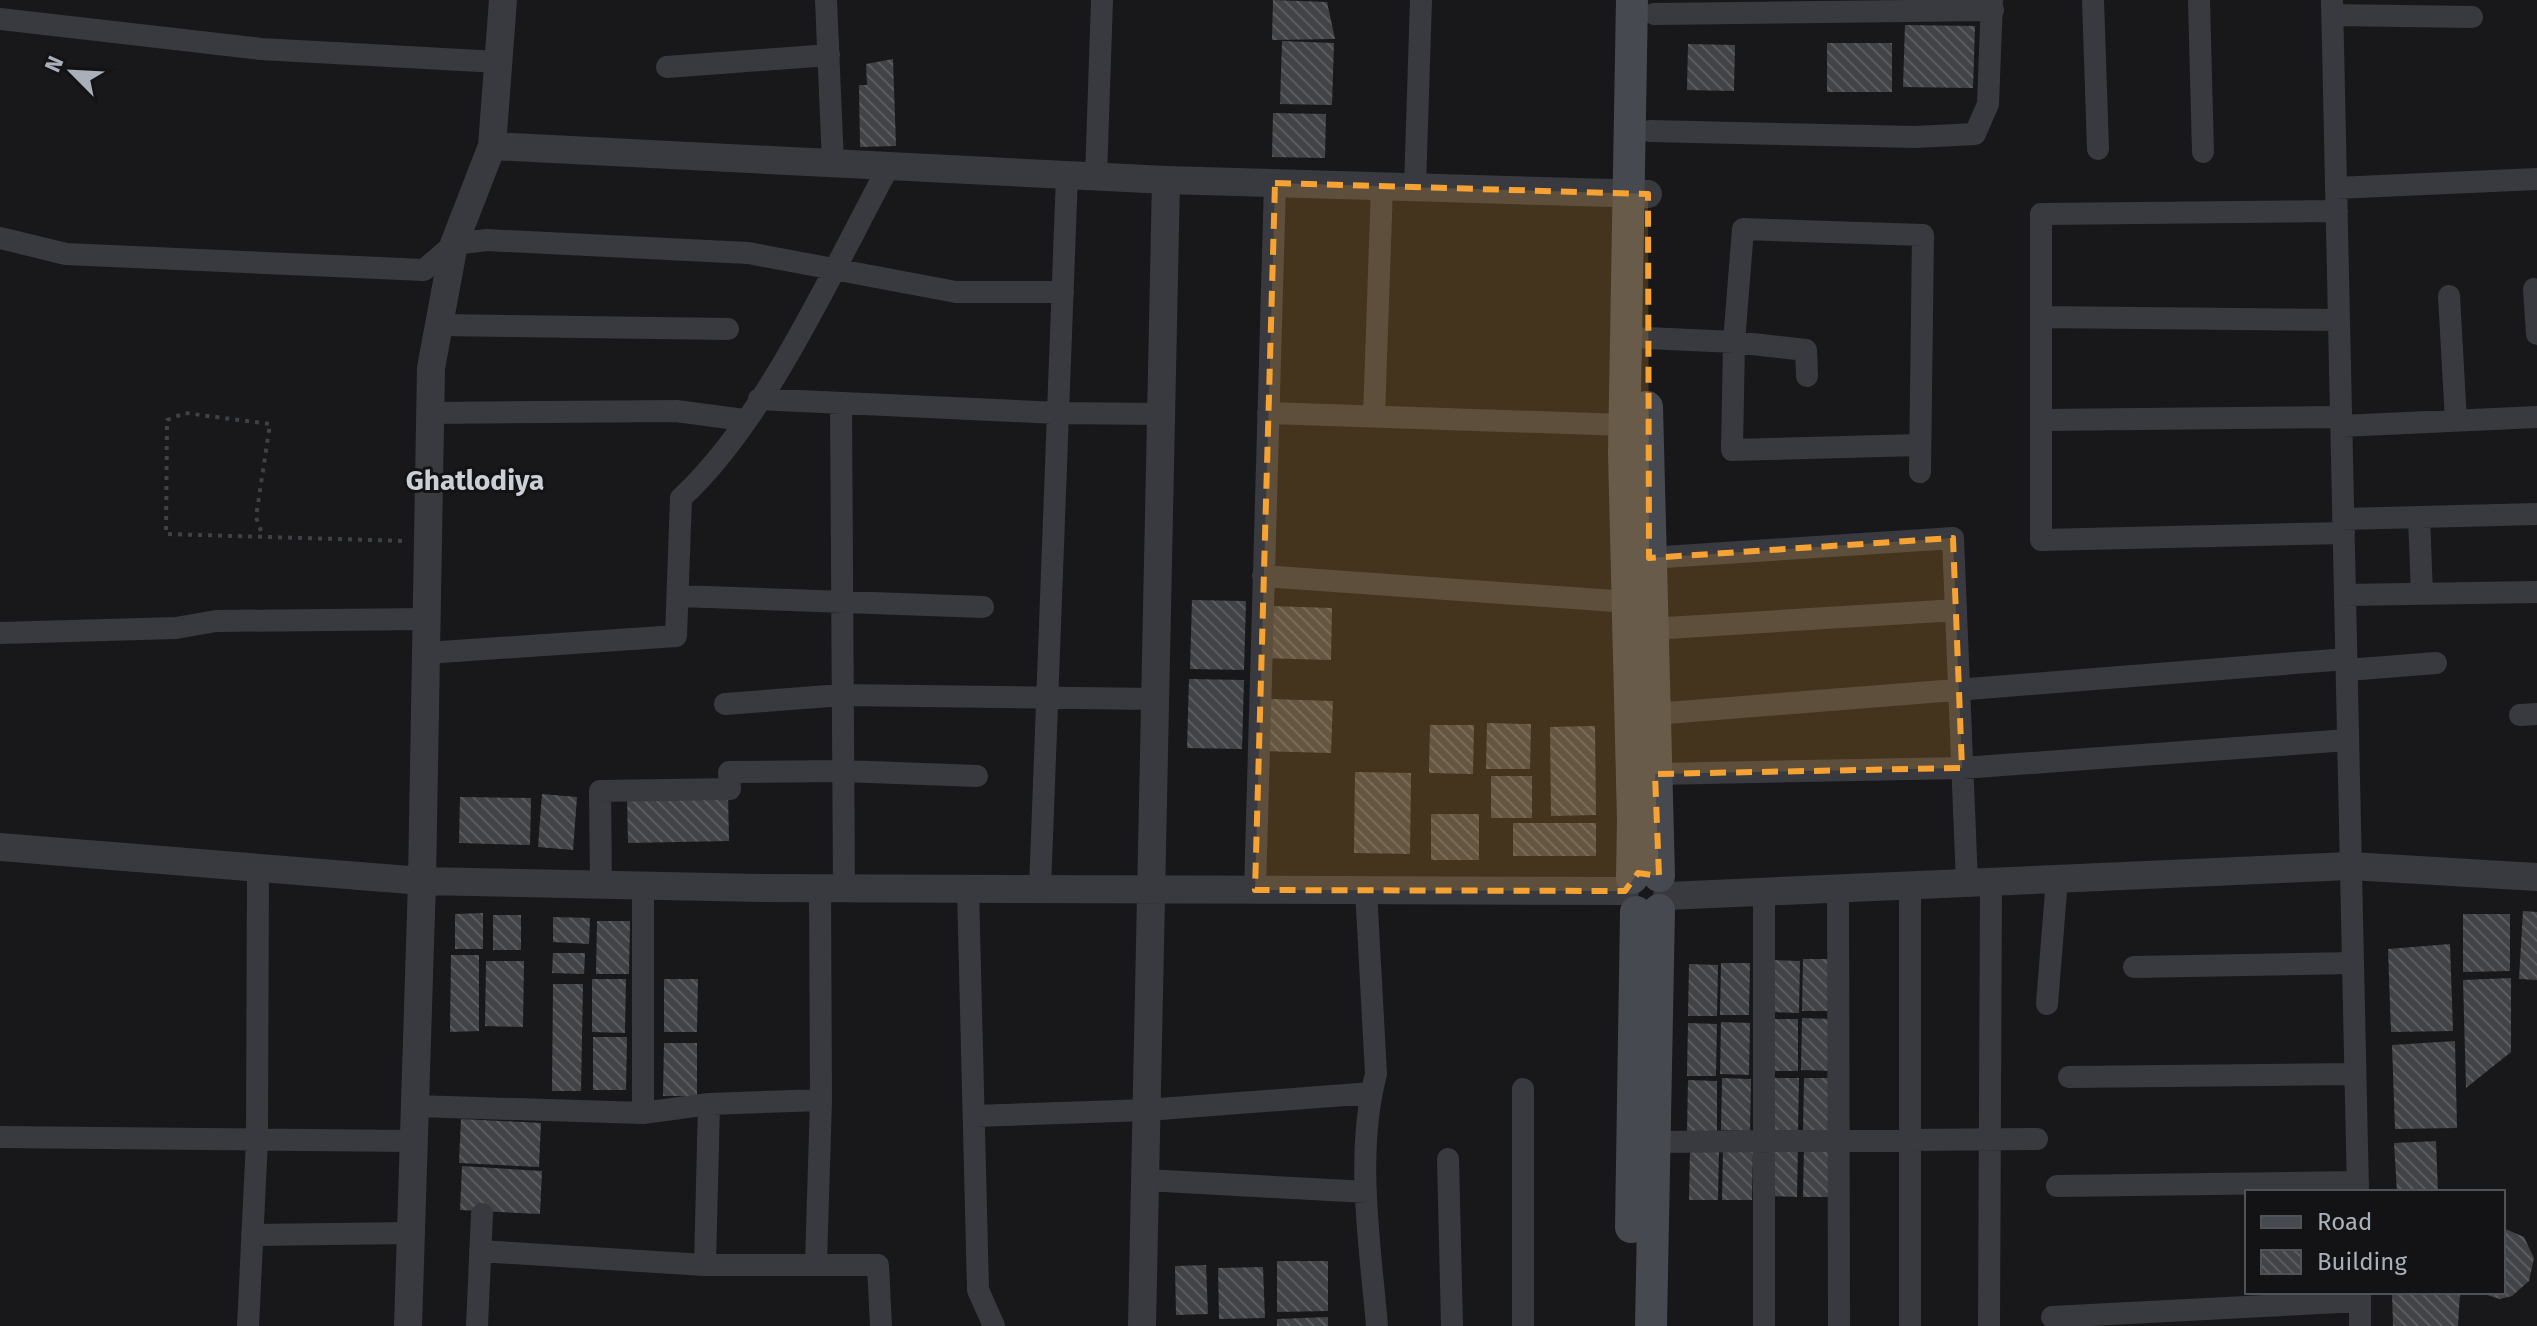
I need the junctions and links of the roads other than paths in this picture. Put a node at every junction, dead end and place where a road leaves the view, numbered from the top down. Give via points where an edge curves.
1 (503, 0) edge
2 (826, 0) edge
3 (1102, 0) edge
4 (1421, 0) edge
5 (2093, 0) edge
6 (2199, 0) edge
7 (1647, 5) edge
8 (1993, 5) edge
9 (2332, 8) edge
10 (2472, 17) dead end
11 (0, 19) edge
12 (829, 55) junction
13 (498, 62) junction
14 (667, 67) dead end
15 (1650, 131) junction
16 (492, 146) junction
17 (2098, 149) dead end
18 (2203, 152) dead end
19 (833, 163) junction
20 (889, 166) junction
21 (1067, 175) junction
22 (1096, 177) junction
23 (2537, 179) edge
24 (1166, 180) junction
25 (1275, 183) junction
26 (1382, 186) junction
27 (1415, 187) junction
28 (2336, 188) junction
29 (1638, 194) junction
30 (2337, 211) junction
31 (0, 238) edge
32 (454, 244) junction
33 (833, 269) junction
34 (2534, 289) dead end
35 (1063, 292) junction
36 (2449, 296) dead end
37 (2041, 317) junction
38 (2339, 320) junction
39 (439, 325) junction
40 (728, 329) dead end
41 (2537, 334) edge
42 (1647, 338) junction
43 (1734, 342) junction
44 (1807, 376) dead end
45 (759, 399) junction
46 (841, 403) junction
47 (430, 413) junction
48 (1058, 413) junction
49 (1268, 413) junction
50 (1162, 414) junction
51 (1374, 416) junction
52 (2537, 417) edge
53 (744, 420) junction
54 (2041, 420) junction
55 (2456, 421) junction
56 (2341, 422) junction
57 (1625, 425) junction
58 (1919, 445) junction
59 (1920, 472) dead end
60 (2537, 514) edge
61 (2419, 517) junction
62 (2344, 526) junction
63 (1649, 558) junction
64 (1263, 576) junction
65 (2537, 592) edge
66 (2422, 594) junction
67 (2345, 595) junction
68 (678, 596) junction
69 (1628, 602) junction
70 (842, 603) junction
71 (983, 607) dead end
72 (1956, 610) junction
73 (427, 619) junction
74 (1651, 629) junction
75 (0, 633) edge
76 (426, 653) junction
77 (2436, 663) dead end
78 (2346, 664) junction
79 (1959, 688) junction
80 (842, 695) junction
81 (1047, 695) junction
82 (1156, 699) junction
83 (725, 704) dead end
84 (1654, 714) junction
85 (2348, 740) junction
86 (1962, 768) junction
87 (843, 771) junction
88 (1655, 774) junction
89 (977, 776) dead end
90 (0, 847) edge
91 (2351, 866) junction
92 (258, 868) junction
93 (2537, 877) edge
94 (2057, 879) junction
95 (422, 881) junction
96 (1979, 882) junction
97 (601, 885) junction
98 (1910, 885) junction
99 (643, 886) junction
100 (832, 888) junction
101 (1838, 888) junction
102 (968, 889) junction
103 (1040, 889) junction
104 (1152, 889) junction
105 (1255, 890) junction
106 (1366, 890) junction
107 (1764, 891) junction
108 (1646, 894) junction
109 (2353, 963) junction
110 (2134, 967) dead end
111 (2047, 1004) dead end
112 (2355, 1074) junction
113 (2069, 1077) dead end
114 (1523, 1089) dead end
115 (1371, 1093) junction
116 (821, 1100) junction
117 (709, 1104) junction
118 (415, 1106) junction
119 (1147, 1110) junction
120 (643, 1113) junction
121 (976, 1116) junction
122 (0, 1137) edge
123 (1990, 1139) junction
124 (2037, 1139) dead end
125 (257, 1140) junction
126 (1838, 1140) junction
127 (1912, 1140) junction
128 (414, 1141) junction
129 (1765, 1141) junction
130 (1654, 1142) junction
131 (1448, 1159) dead end
132 (1146, 1180) junction
133 (2057, 1186) dead end
134 (2358, 1187) edge
135 (1366, 1192) junction
136 (482, 1214) dead end
137 (411, 1233) junction
138 (252, 1235) junction
139 (480, 1251) junction
140 (816, 1263) junction
141 (705, 1265) junction
142 (2360, 1297) edge
143 (2052, 1317) dead end
144 (248, 1326) edge
145 (408, 1326) edge
146 (477, 1326) edge
147 (881, 1326) edge
148 (994, 1326) edge
149 (1142, 1326) edge
150 (1377, 1326) edge
151 (1452, 1326) edge
152 (1523, 1326) edge
153 (1631, 1326) edge
154 (1651, 1326) edge
155 (1764, 1326) edge
156 (1839, 1326) edge
157 (1910, 1326) edge
158 (1989, 1326) edge
159 (2360, 1326) edge

1 - 13 street
2 - 12 street
3 - 22 street
4 - 27 street
5 - 17 street
6 - 18 street
7 - 8 street
7 - 15 main road
7 - 29 main road
8 - 15 street via 1988,104 1975,134
9 - 10 street
9 - 28 street
11 - 13 street via 261,49
12 - 14 street
12 - 19 street
13 - 16 street
15 - 29 main road
16 - 19 street
16 - 32 street
19 - 20 street
20 - 21 street
20 - 33 street
21 - 22 street
21 - 35 street
22 - 24 street
23 - 28 street
24 - 25 street
24 - 50 street
25 - 26 street
25 - 49 street
26 - 27 street
26 - 51 street
27 - 29 street
28 - 30 street
29 - 42 main road
29 - 57 main road
30 - 37 street via 2041,214
30 - 38 street
31 - 32 street via 66,254 424,270
32 - 33 street via 487,240 748,253
32 - 39 street
33 - 35 street via 956,292
33 - 45 street
34 - 41 street
35 - 48 street
36 - 55 street
37 - 38 street
37 - 54 street
38 - 56 street
39 - 40 street
39 - 47 street
42 - 43 street
42 - 63 main road
43 - 44 street via 1806,350
43 - 58 street via 1732,450
43 - 58 street via 1743,229 1923,235
45 - 46 street
45 - 53 street
46 - 48 street
46 - 70 street
47 - 53 street via 676,411
47 - 73 street
48 - 50 street
48 - 81 street
49 - 51 street
49 - 64 street
50 - 82 street
51 - 57 street
52 - 55 street
53 - 68 street via 711,471 681,498
54 - 56 street
54 - 62 street via 2041,540
55 - 56 street
56 - 62 street
57 - 69 main road
58 - 59 street
60 - 61 street
61 - 62 street
61 - 66 street
62 - 67 street
63 - 72 street via 1953,538
63 - 74 main road
64 - 69 street
64 - 105 street
65 - 66 street
66 - 67 street
67 - 78 street
68 - 70 street
68 - 76 street via 676,636
69 - 108 main road
70 - 71 street
70 - 80 street
72 - 74 street
72 - 79 street
73 - 75 street via 216,621 176,628
73 - 76 street
74 - 84 main road
76 - 95 street
77 - 78 street
78 - 79 street
78 - 85 street
79 - 84 street
79 - 86 street
80 - 81 street
80 - 83 street
80 - 87 street
81 - 82 street
81 - 103 street
82 - 104 street
84 - 88 main road
85 - 86 street
85 - 91 street
86 - 88 street
86 - 96 street
87 - 89 street
87 - 97 street via 729,772 730,789 600,791
87 - 100 street
88 - 108 main road
90 - 92 street
91 - 93 street
91 - 94 street
91 - 109 street
92 - 95 street
92 - 125 street
94 - 96 street
94 - 111 street
95 - 97 street
95 - 118 street
96 - 98 street
96 - 123 street
97 - 99 street
98 - 101 street
98 - 127 street
99 - 100 street
99 - 120 street
100 - 102 street
100 - 116 street
101 - 107 street
101 - 126 street
102 - 103 street
102 - 121 street
103 - 104 street
104 - 105 street
104 - 119 street
105 - 106 street
106 - 108 street
106 - 115 street via 1376,1074
107 - 108 street
107 - 129 street
108 - 130 main road
108 - 153 main road
109 - 110 street
109 - 112 street
112 - 113 street
112 - 134 street
114 - 152 street
115 - 119 street
115 - 135 street
116 - 117 street
116 - 140 street
117 - 120 street
117 - 141 street
118 - 120 street
118 - 128 street
119 - 121 street
119 - 132 street
121 - 148 street via 978,1290
122 - 125 street
123 - 124 street
123 - 127 street
123 - 158 street
125 - 128 street
125 - 138 street
126 - 127 street
126 - 129 street
126 - 156 street
127 - 157 street
128 - 137 street
129 - 130 street
129 - 155 street
130 - 154 main road
131 - 151 street
132 - 135 street
132 - 149 street
133 - 134 street
135 - 150 street
136 - 139 street
137 - 138 street
137 - 145 street
138 - 144 street
139 - 141 street
139 - 146 street
140 - 141 street
140 - 147 street via 878,1265
142 - 143 street
142 - 159 street

